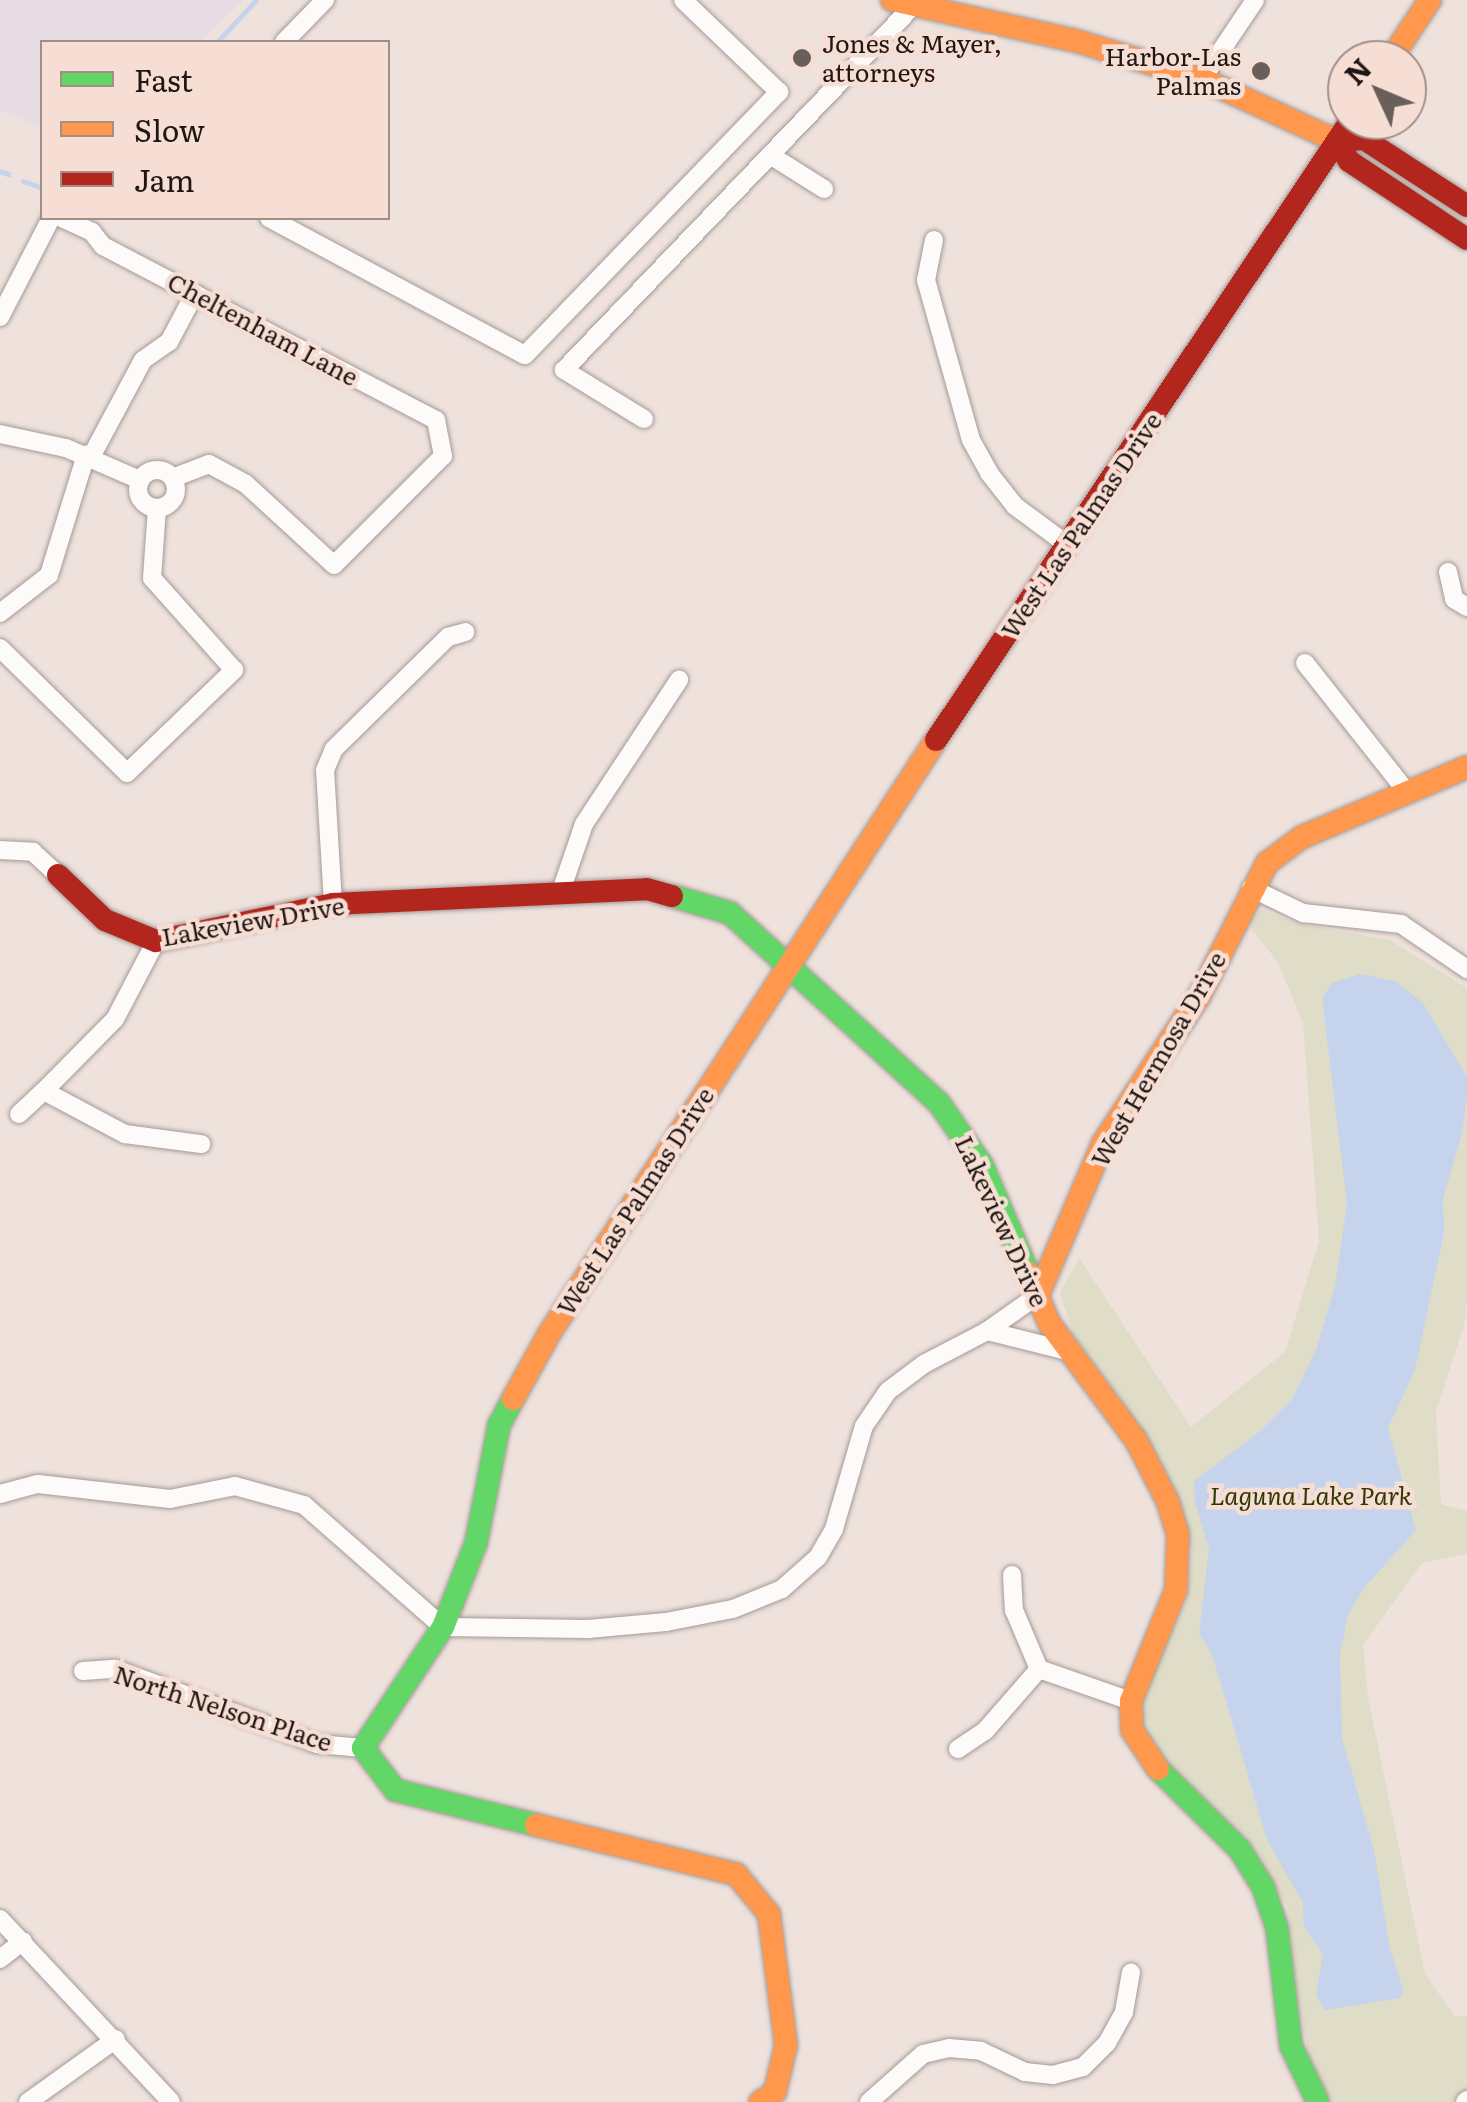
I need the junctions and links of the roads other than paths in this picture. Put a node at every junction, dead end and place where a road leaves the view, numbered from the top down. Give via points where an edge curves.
1 (326, 0) edge
2 (683, 0) edge
3 (1254, 0) edge
4 (1430, 0) edge
5 (902, 3) edge
6 (286, 40) edge
7 (1403, 40) edge
8 (1202, 79) junction
9 (1337, 141) junction
10 (770, 155) junction
11 (824, 189) dead end
12 (1467, 206) edge
13 (50, 220) edge
14 (66, 220) edge
15 (273, 220) edge
16 (1467, 239) edge
17 (934, 240) dead end
18 (194, 294) junction
19 (0, 318) edge
20 (644, 419) dead end
21 (0, 434) edge
22 (88, 456) junction
23 (173, 478) junction
24 (140, 480) junction
25 (157, 509) junction
26 (1069, 546) junction
27 (1448, 572) dead end
28 (1467, 606) edge
29 (0, 613) edge
30 (465, 632) dead end
31 (0, 648) edge
32 (1306, 663) dead end
33 (679, 680) dead end
34 (1467, 767) edge
35 (1407, 792) junction
36 (0, 850) edge
37 (58, 875) joint
38 (1250, 888) junction
39 (560, 894) junction
40 (332, 904) junction
41 (156, 942) junction
42 (790, 963) junction
43 (1467, 969) edge
44 (44, 1091) junction
45 (19, 1114) dead end
46 (201, 1144) dead end
47 (1038, 1295) junction
48 (987, 1331) junction
49 (1067, 1351) junction
50 (0, 1494) edge
51 (1012, 1575) dead end
52 (443, 1627) junction
53 (1039, 1670) junction
54 (82, 1671) dead end
55 (1131, 1701) junction
56 (363, 1748) junction
57 (958, 1749) dead end
58 (0, 1919) edge
59 (23, 1941) junction
60 (0, 1959) edge
61 (1131, 1973) dead end
62 (116, 2039) junction
63 (774, 2099) edge
64 (28, 2102) edge
65 (170, 2102) edge
66 (869, 2102) edge
67 (1318, 2102) edge

1 - 6 street
2 - 15 street via 779,92 525,355
3 - 8 street
4 - 7 street
5 - 8 street via 1072,40
5 - 10 street
8 - 9 street
9 - 12 street via 1364,139
9 - 16 street via 1350,161
9 - 26 street, West Las Palmas Drive
10 - 11 street
10 - 20 street via 564,370
13 - 19 street
14 - 18 street, Cheltenham Lane
17 - 26 street via 926,280 971,440 1015,506
18 - 22 street via 169,342 143,360
18 - 23 street, Cheltenham Lane via 436,420 444,456 334,565 246,484 209,464
21 - 22 street
22 - 24 street
22 - 29 street via 49,575
23 - 24 street via 156,470
23 - 25 street via 174,498
24 - 25 street via 139,496
25 - 31 street via 152,578 234,670 128,773
26 - 42 street, West Las Palmas Drive
27 - 28 street via 1454,599
30 - 40 street via 448,636 334,749 325,770
32 - 35 street
33 - 39 street via 584,824
34 - 35 street, West Hermosa Drive
35 - 38 street, West Hermosa Drive via 1293,842
36 - 37 street via 33,852
37 - 41 street, Lakeview Drive via 105,920
38 - 43 street via 1303,913 1401,924
38 - 47 street, West Hermosa Drive via 1200,995 1103,1143
39 - 40 street, Lakeview Drive
39 - 42 street, Lakeview Drive via 647,889 730,912
40 - 41 street, Lakeview Drive
41 - 44 street via 116,1019
42 - 47 street, Lakeview Drive via 953,1120 982,1165
42 - 52 street, West Las Palmas Drive via 549,1334 499,1425 476,1543
44 - 45 street
44 - 46 street via 126,1134
47 - 48 street
47 - 49 street, Lakeview Drive
48 - 49 street
48 - 52 street via 924,1364 882,1398 861,1434 830,1538 804,1572 774,1594 666,1622 588,1629
49 - 55 street, Lakeview Drive via 1136,1440 1178,1536 1172,1607
50 - 52 street via 38,1484 170,1499 236,1486 304,1504
51 - 53 street via 1014,1610
52 - 56 street, West Las Palmas Drive
53 - 55 street
53 - 57 street via 985,1731
54 - 56 street, North Nelson Place via 115,1669 318,1744
55 - 67 street via 1141,1750 1240,1850 1263,1886 1277,1928 1291,2046
56 - 63 street via 395,1790 736,1874 769,1914 786,2045
58 - 59 street
59 - 60 street
59 - 62 street
61 - 66 street via 1124,2012 1083,2066 1053,2075 1025,2072 981,2050 949,2048 922,2054
62 - 64 street
62 - 65 street

